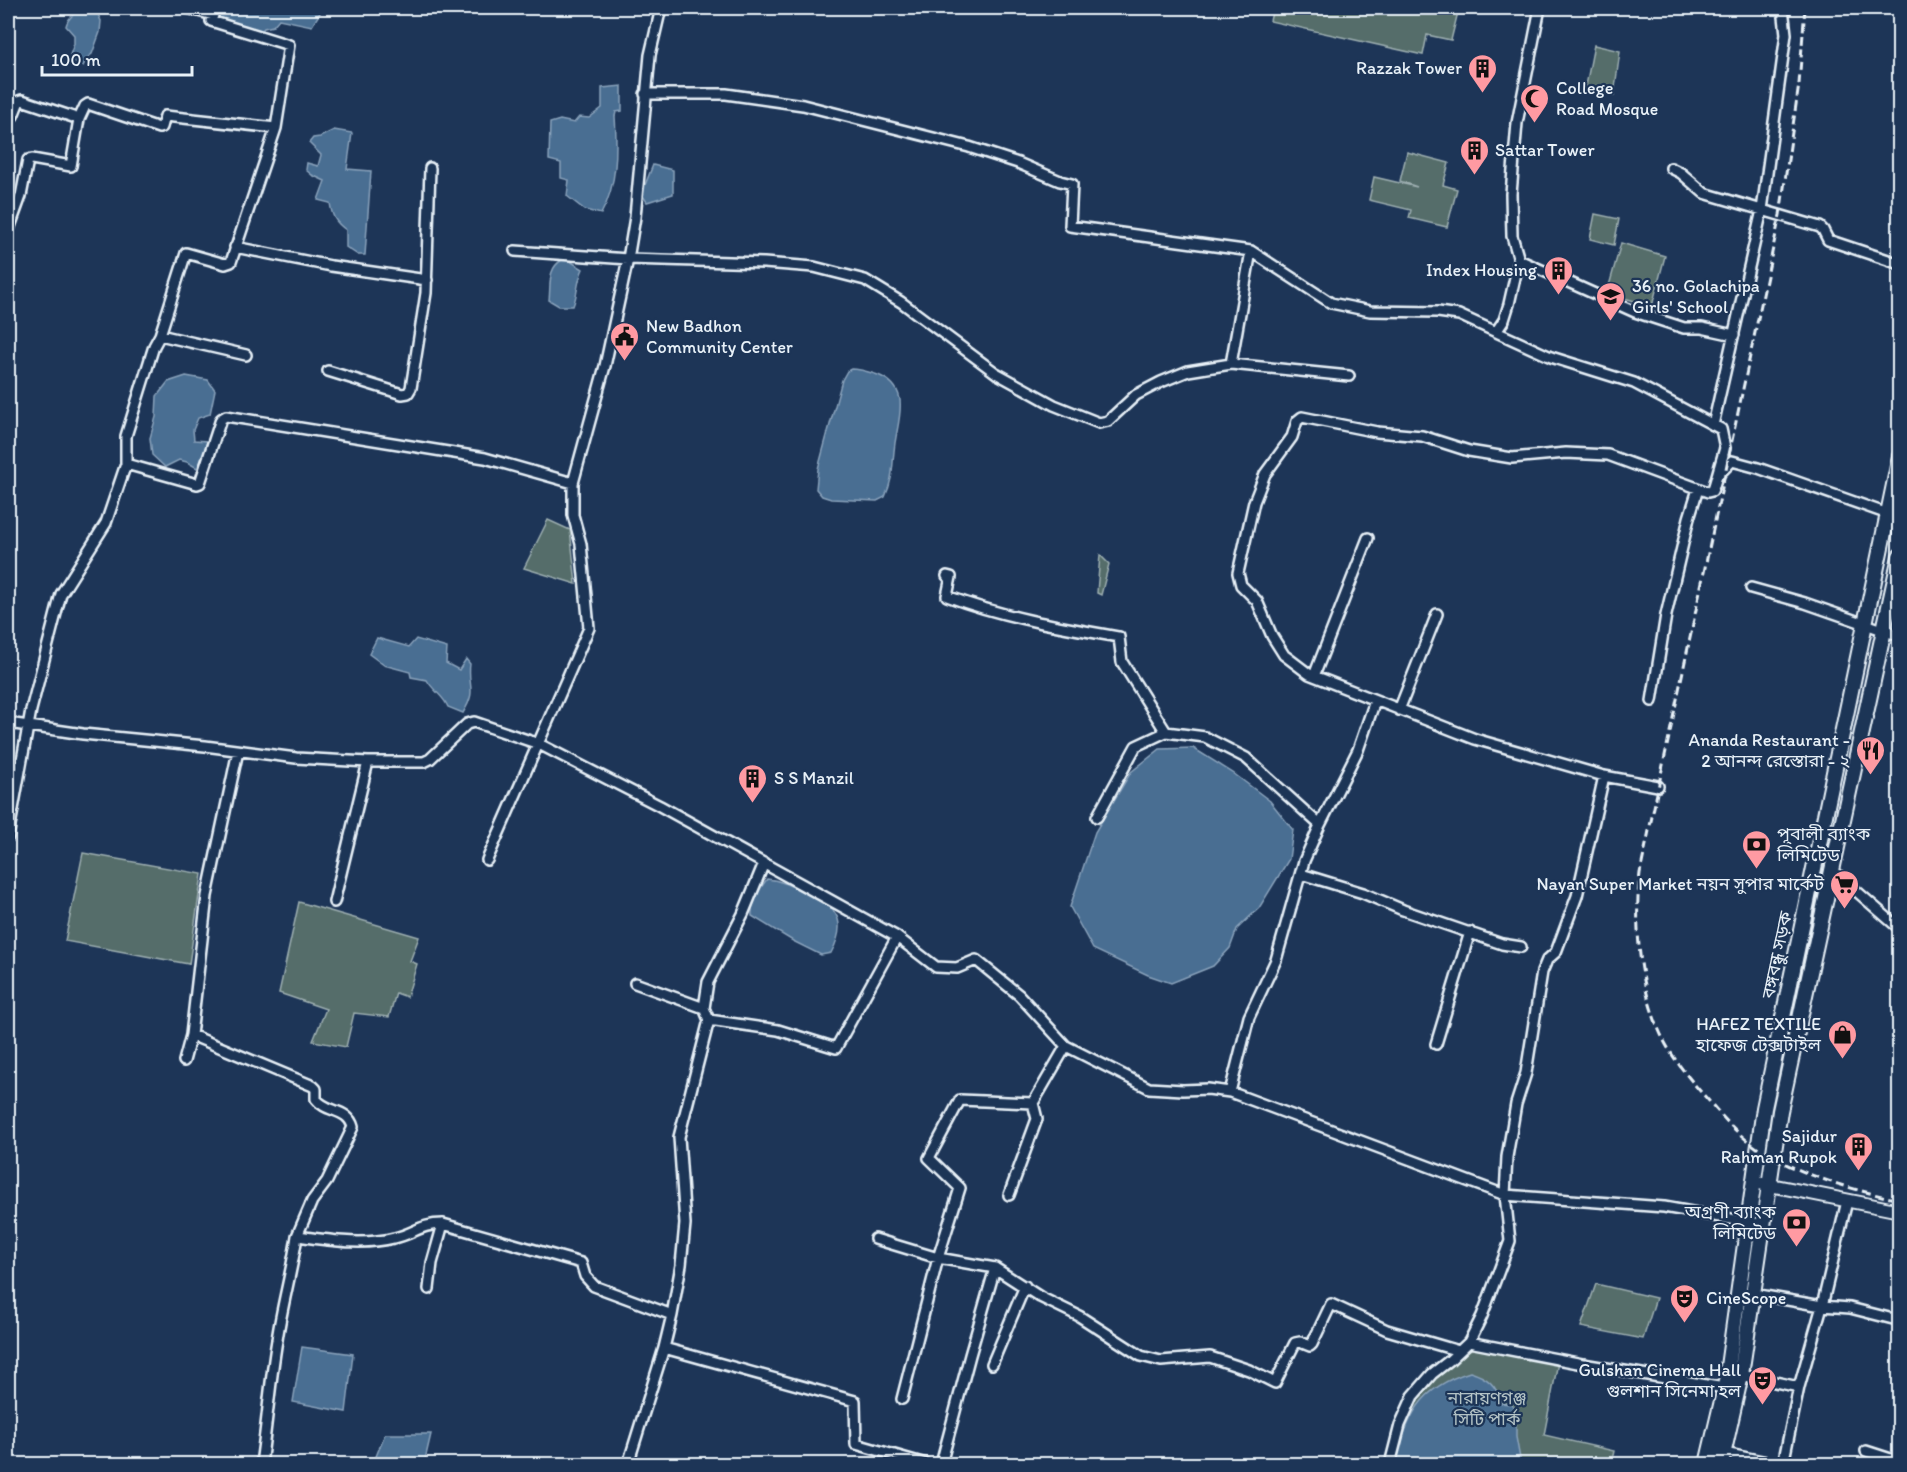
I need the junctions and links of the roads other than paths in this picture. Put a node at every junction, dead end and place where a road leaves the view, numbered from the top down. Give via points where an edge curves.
1 (187, 8) edge
2 (661, 8) edge
3 (1540, 8) edge
4 (1783, 8) edge
5 (645, 94) junction
6 (8, 117) edge
7 (79, 119) junction
8 (276, 128) junction
9 (430, 168) dead end
10 (1671, 168) dead end
11 (1762, 210) junction
12 (8, 232) edge
13 (235, 247) junction
14 (515, 251) dead end
15 (1251, 251) junction
16 (628, 259) junction
17 (1519, 260) junction
18 (1899, 264) edge
19 (427, 280) junction
20 (1496, 332) junction
21 (160, 335) junction
22 (1734, 335) junction
23 (246, 355) dead end
24 (1231, 364) junction
25 (328, 371) dead end
26 (1349, 376) dead end
27 (1713, 425) junction
28 (1899, 456) edge
29 (126, 464) junction
30 (1717, 476) junction
31 (573, 483) junction
32 (1698, 489) junction
33 (1888, 514) junction
34 (1368, 538) dead end
35 (1899, 556) edge
36 (947, 576) dead end
37 (1750, 588) dead end
38 (1895, 597) edge
39 (1437, 614) dead end
40 (1865, 624) junction
41 (1884, 631) junction
42 (1899, 636) edge
43 (1314, 675) junction
44 (1375, 701) junction
45 (1652, 701) dead end
46 (1400, 710) junction
47 (8, 723) edge
48 (28, 726) junction
49 (1166, 732) junction
50 (539, 744) junction
51 (238, 751) junction
52 (368, 762) junction
53 (1604, 776) junction
54 (1658, 786) dead end
55 (1097, 817) dead end
56 (1320, 825) junction
57 (8, 837) edge
58 (487, 860) dead end
59 (764, 863) junction
60 (1831, 869) junction
61 (1301, 874) junction
62 (334, 902) dead end
63 (1899, 928) edge
64 (1470, 932) junction
65 (897, 937) junction
66 (1521, 947) dead end
67 (635, 982) dead end
68 (704, 1008) junction
69 (709, 1020) junction
70 (191, 1035) junction
71 (1436, 1044) dead end
72 (1066, 1046) junction
73 (184, 1061) dead end
74 (1230, 1092) junction
75 (1033, 1103) junction
76 (1755, 1182) junction
77 (1770, 1185) junction
78 (1010, 1195) dead end
79 (1505, 1195) junction
80 (1847, 1201) junction
81 (1899, 1212) edge
82 (1749, 1222) junction
83 (443, 1224) junction
84 (1764, 1225) junction
85 (297, 1236) junction
86 (874, 1239) dead end
87 (938, 1258) junction
88 (995, 1268) junction
89 (1025, 1286) junction
90 (429, 1288) dead end
91 (1753, 1294) junction
92 (1822, 1306) junction
93 (672, 1315) junction
94 (1893, 1319) dead end
95 (1469, 1342) junction
96 (664, 1348) junction
97 (1459, 1351) junction
98 (992, 1364) dead end
99 (1741, 1374) junction
100 (1798, 1387) junction
101 (1732, 1389) junction
102 (902, 1399) dead end
103 (1866, 1451) dead end
104 (1723, 1459) edge
105 (1899, 1462) edge
106 (261, 1464) edge
107 (628, 1464) edge
108 (926, 1464) edge
109 (941, 1464) edge
110 (1390, 1464) edge
111 (1707, 1464) edge
112 (1777, 1464) edge
113 (1783, 1464) edge

1 - 8 street via 213,15 211,21 289,45
2 - 5 street
3 - 17 street via 1515,140 1512,236
4 - 11 street via 1786,34
5 - 15 street via 726,94 803,105 969,147 1072,184 1070,225
5 - 16 street
6 - 7 street via 13,116 22,100
7 - 8 street via 88,104 159,128 165,117
7 - 12 street via 71,166 28,160
8 - 13 street
9 - 19 street
10 - 11 street via 1704,193
11 - 18 street via 1820,227 1827,240
11 - 22 street
13 - 19 street
13 - 21 street via 229,264 186,254
14 - 16 street
15 - 20 street via 1331,303 1370,311 1459,315
15 - 24 street
16 - 24 street via 814,267 865,280 996,373 1054,405 1099,423 1108,421 1136,395 1161,382 1188,371
16 - 31 street via 605,366
17 - 20 street via 1504,320
17 - 22 street via 1635,312 1684,328
19 - 25 street via 408,393
20 - 27 street via 1551,357 1634,383
21 - 23 street
21 - 29 street via 126,436
22 - 27 street
24 - 26 street
27 - 30 street via 1721,429 1725,448
28 - 33 main road, বঙ্গবন্ধু সড়ক
29 - 31 street via 200,483 221,419 226,416 485,458
29 - 48 street via 106,523 61,594
30 - 32 street via 1712,491
30 - 33 street via 1732,461
31 - 50 street via 573,515 581,544 588,628
32 - 43 street via 1608,455 1566,453 1512,458 1469,451 1422,436 1377,432 1302,417 1265,474 1254,502 1238,573 1241,585 1257,601 1284,655
32 - 45 street via 1666,615
33 - 40 main road, বঙ্গবন্ধু সড়ক
34 - 43 street
35 - 38 main road, বঙ্গবন্ধু সড়ক
36 - 49 street via 951,577 947,596 972,605 1054,626 1119,637 1122,662
37 - 40 street
38 - 41 main road, বঙ্গবন্ধু সড়ক
39 - 46 street
40 - 41 street
40 - 76 main road, বঙ্গবন্ধু সড়ক via 1764,1108
41 - 42 street
41 - 60 main road, বঙ্গবন্ধু সড়ক
43 - 44 street
44 - 46 street
44 - 56 street via 1358,750
46 - 53 street via 1475,739
47 - 48 street
48 - 51 street
48 - 57 street
49 - 55 street via 1136,746
49 - 56 street via 1205,737 1246,758
50 - 52 street via 474,722 424,762
50 - 58 street
50 - 59 street
51 - 52 street
51 - 70 street via 207,896
52 - 62 street
53 - 54 street
53 - 79 street via 1577,896 1556,952 1542,972 1526,1073 1507,1157
56 - 61 street
59 - 65 street
59 - 68 street via 708,982
60 - 63 street
60 - 77 main road, বঙ্গবন্ধু সড়ক via 1780,1111
61 - 64 street
61 - 74 street via 1276,960 1249,1017
64 - 66 street
64 - 71 street
65 - 69 street via 836,1048 778,1030
65 - 72 street via 936,967 957,968 976,960 1019,995
67 - 68 street
68 - 69 street
69 - 93 street via 679,1137 685,1224
70 - 73 street
70 - 85 street via 313,1086 321,1105 351,1120 353,1127
72 - 74 street via 1149,1088
72 - 75 street
74 - 79 street
75 - 78 street via 1037,1119
75 - 87 street via 960,1100 929,1158 960,1188
76 - 77 street
76 - 82 main road, বঙ্গবন্ধু সড়ক
77 - 80 street
77 - 84 main road, বঙ্গবন্ধু সড়ক
79 - 82 street via 1664,1207
79 - 95 street via 1510,1241
80 - 81 street
80 - 92 street
82 - 84 street
82 - 101 main road, বঙ্গবন্ধু সড়ক
83 - 85 street via 428,1224 396,1238 372,1241
83 - 90 street
83 - 93 street via 581,1263 594,1286
84 - 91 main road, বঙ্গবন্ধু সড়ক
85 - 106 street via 277,1341
86 - 87 street
87 - 88 street
87 - 102 street
88 - 89 street
88 - 109 street
89 - 97 street via 1141,1356 1161,1360 1210,1357 1275,1383 1295,1343 1312,1344 1331,1304 1387,1330
89 - 98 street
91 - 92 street
91 - 99 main road, বঙ্গবন্ধু সড়ক
92 - 94 street via 1850,1308
92 - 100 street
93 - 96 street
95 - 97 street
95 - 101 street
96 - 107 street
96 - 108 street via 855,1401 856,1444
97 - 110 street via 1413,1396 1400,1425
99 - 100 street
99 - 101 main road, বঙ্গবন্ধু সড়ক
100 - 113 street
101 - 104 main road, বঙ্গবন্ধু সড়ক
101 - 111 main road, বঙ্গবন্ধু সড়ক
103 - 105 street
104 - 112 street

